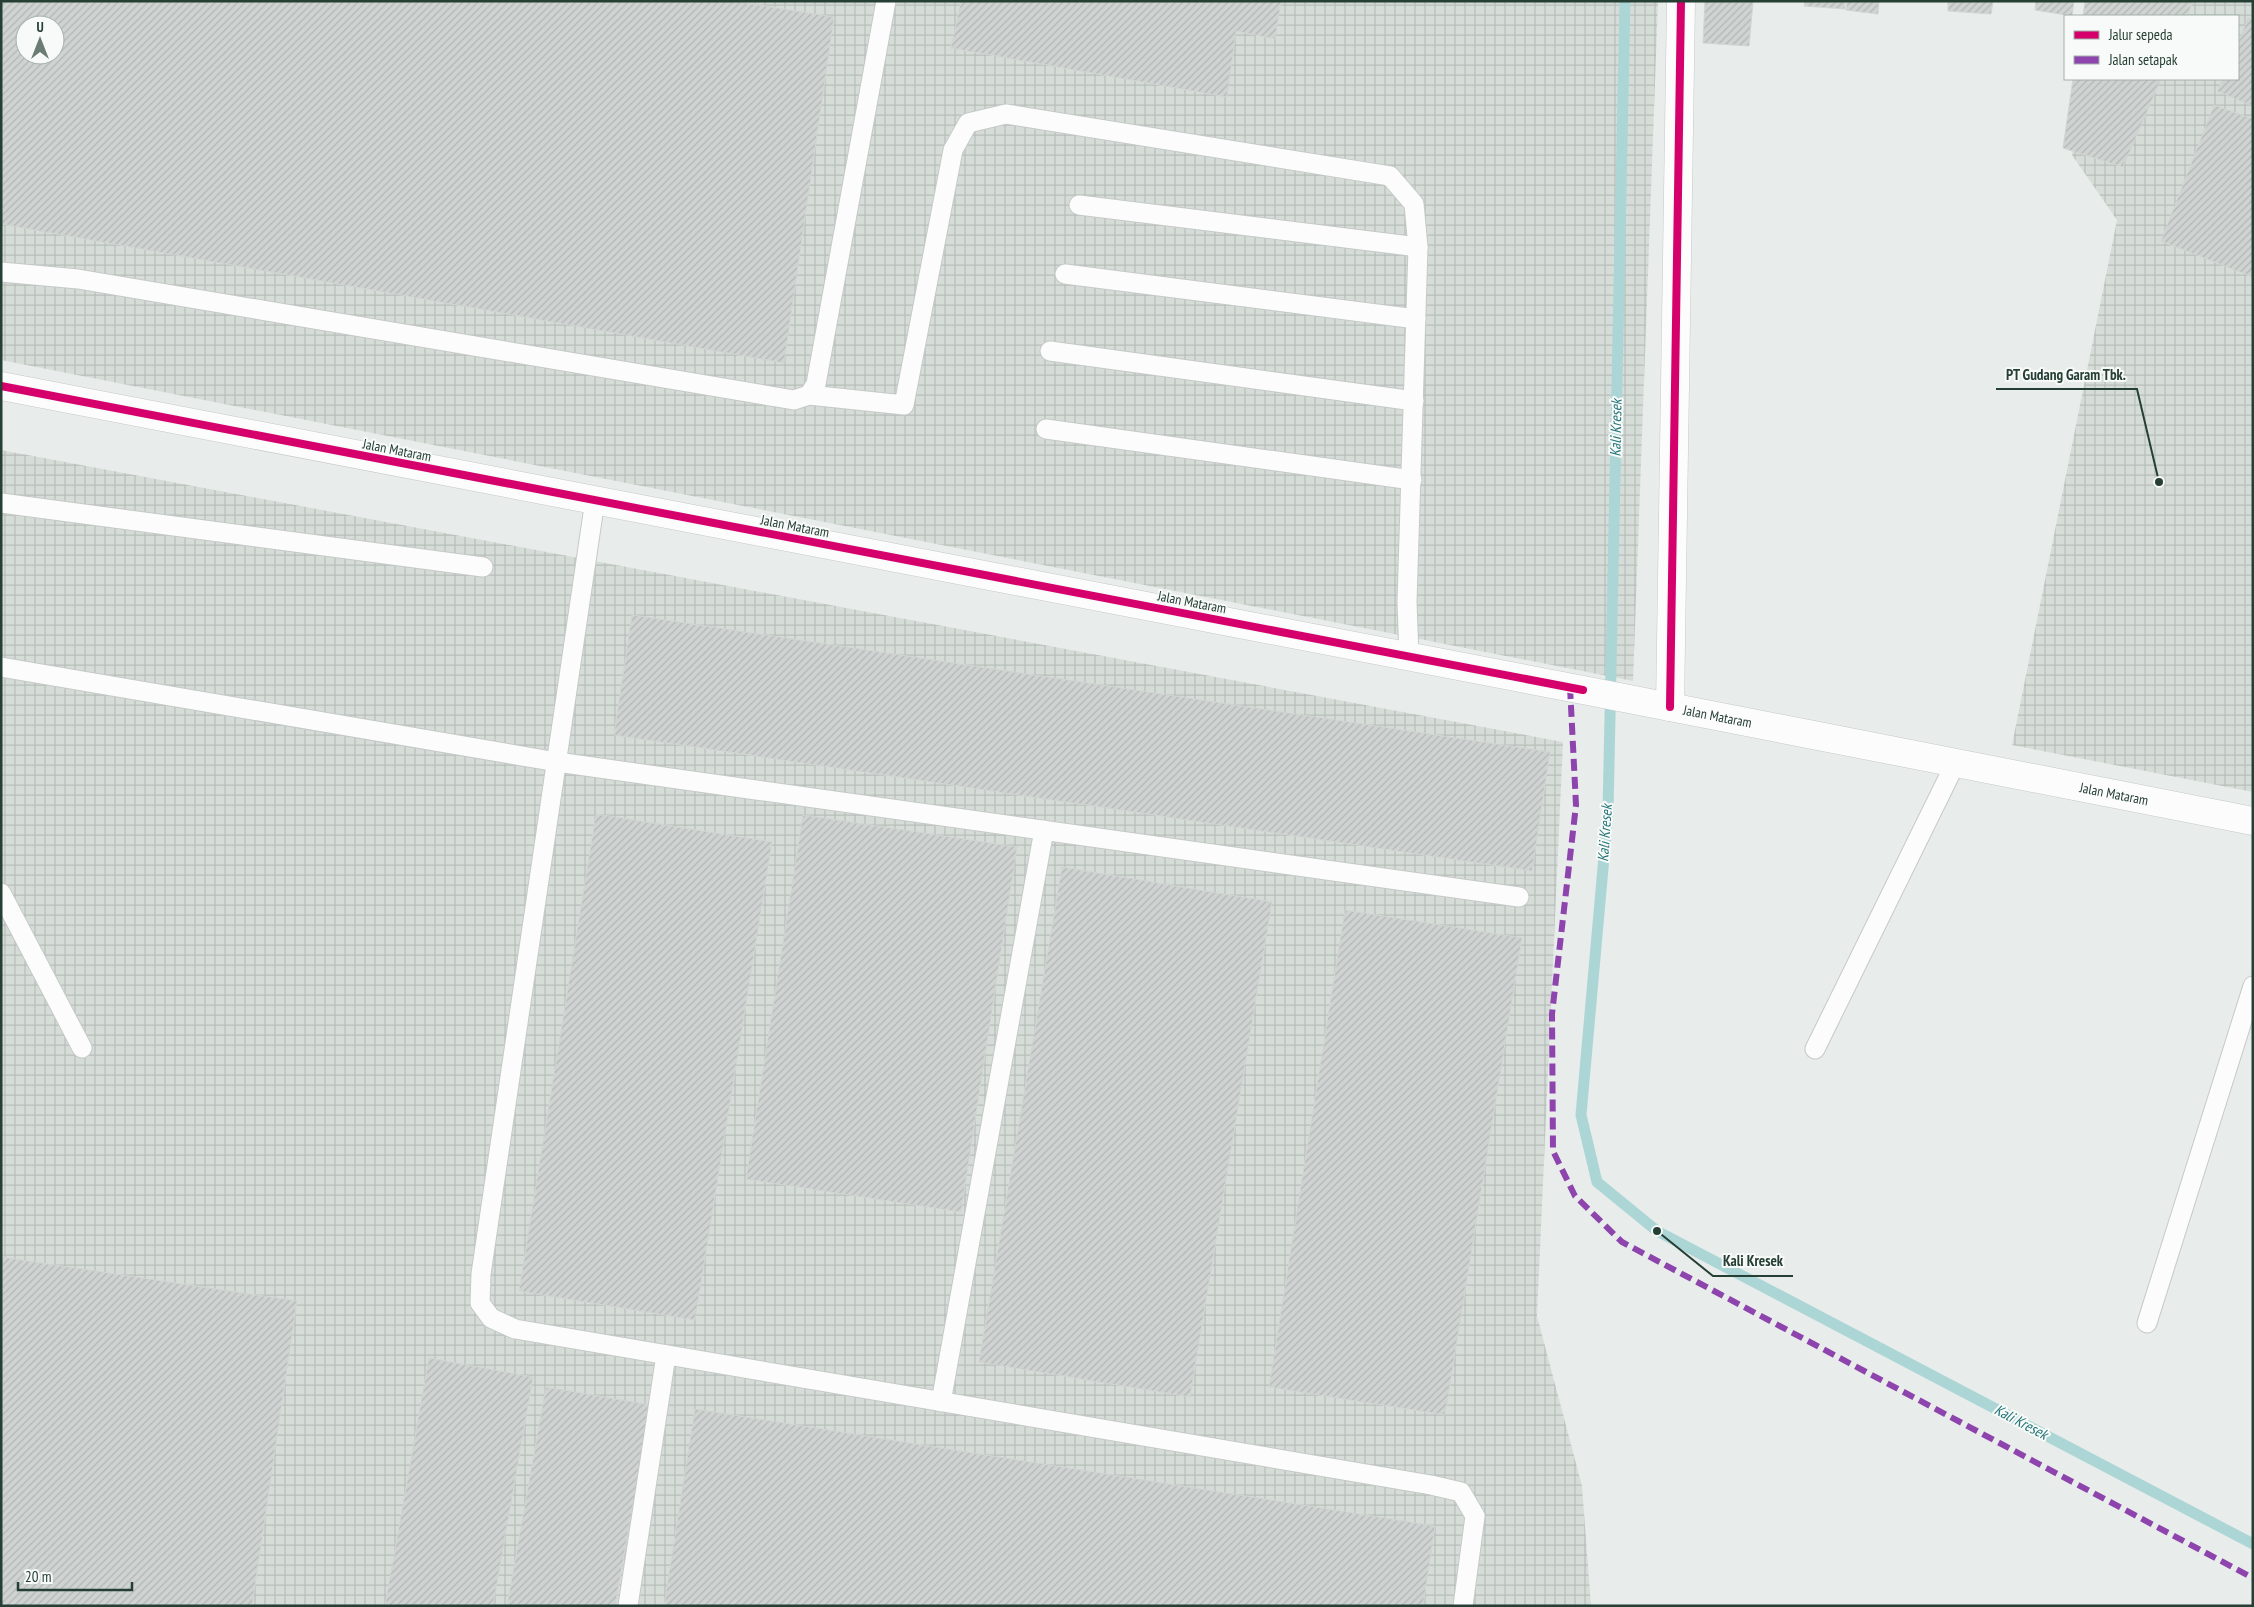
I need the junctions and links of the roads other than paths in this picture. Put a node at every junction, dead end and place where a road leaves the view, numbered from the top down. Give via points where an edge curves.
1 (886, 1) edge
2 (1681, 1) edge
3 (1079, 205) dead end
4 (1418, 247) junction
5 (1, 272) edge
6 (1065, 274) dead end
7 (1416, 319) junction
8 (1050, 351) dead end
9 (1, 386) edge
10 (809, 395) junction
11 (1414, 401) junction
12 (1046, 429) dead end
13 (1412, 480) junction
14 (595, 500) junction
15 (1, 503) edge
16 (484, 567) dead end
17 (1408, 656) junction
18 (1, 668) edge
19 (1663, 706) junction
20 (556, 762) junction
21 (1956, 762) junction
22 (2253, 821) edge
23 (1044, 830) junction
24 (1, 893) edge
25 (1519, 898) dead end
26 (2253, 986) edge
27 (82, 1048) dead end
28 (1814, 1049) dead end
29 (2148, 1323) dead end
30 (666, 1355) junction
31 (941, 1402) junction
32 (628, 1606) edge
33 (1463, 1606) edge

1 - 10 lane via 816,384
2 - 19 main road
3 - 4 lane
4 - 7 lane
4 - 10 lane via 1414,204 1390,176 1006,114 968,123 953,150 904,405
5 - 10 lane via 78,279 794,400
6 - 7 lane
7 - 11 lane
8 - 11 lane
9 - 14 main road, Jalan Mataram
11 - 13 lane
12 - 13 lane
13 - 17 lane
14 - 17 main road, Jalan Mataram
14 - 20 lane
15 - 16 lane
17 - 19 main road, Jalan Mataram
18 - 20 lane
19 - 21 main road, Jalan Mataram
20 - 23 lane
20 - 30 lane via 482,1265 480,1303 491,1318 515,1329
21 - 22 main road, Jalan Mataram
21 - 28 lane
23 - 25 lane
23 - 31 lane
24 - 27 lane
26 - 29 lane
30 - 31 lane
30 - 32 lane
31 - 33 lane via 1461,1492 1475,1516

